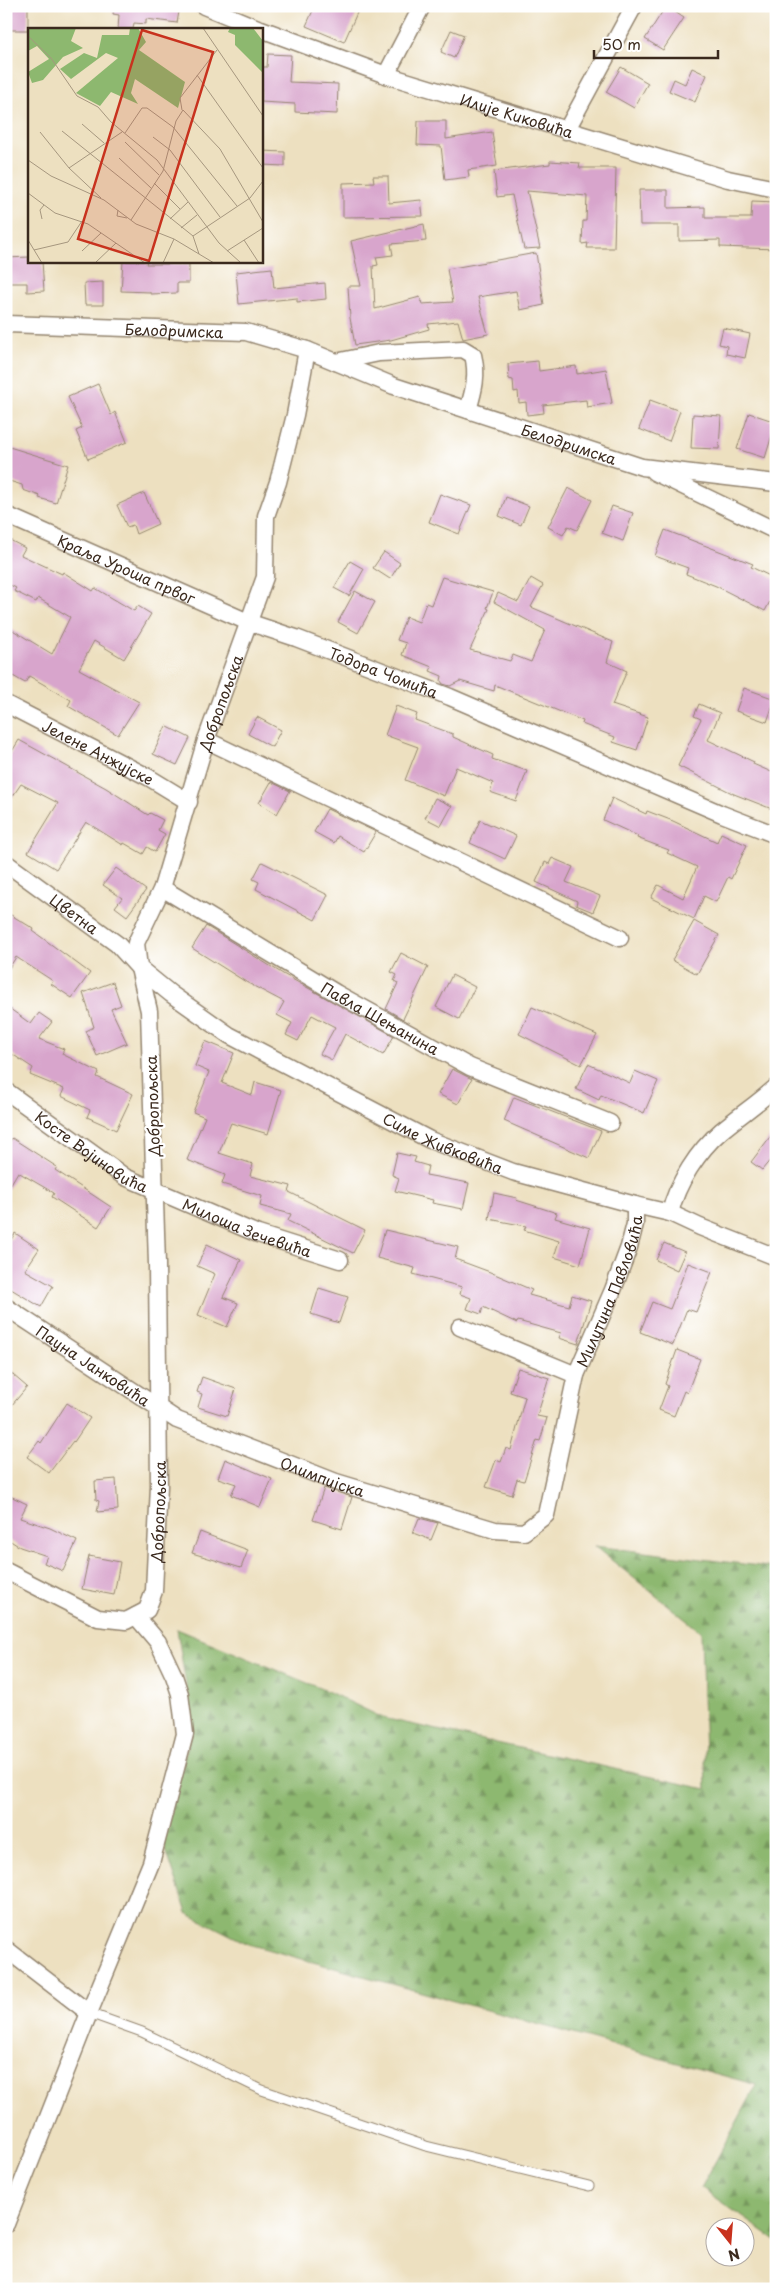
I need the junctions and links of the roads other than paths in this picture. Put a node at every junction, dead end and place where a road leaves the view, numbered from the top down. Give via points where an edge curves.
1 (204, 6) edge
2 (422, 6) edge
3 (634, 6) edge
4 (258, 28) edge
5 (262, 30) edge
6 (386, 75) junction
7 (566, 131) junction
8 (776, 189) edge
9 (6, 324) edge
10 (307, 350) junction
11 (336, 362) junction
12 (468, 410) junction
13 (642, 467) junction
14 (776, 482) edge
15 (6, 515) edge
16 (776, 531) edge
17 (248, 622) junction
18 (6, 704) edge
19 (206, 740) junction
20 (189, 802) junction
21 (776, 835) edge
22 (6, 863) edge
23 (162, 888) junction
24 (620, 938) dead end
25 (139, 968) junction
26 (776, 1087) edge
27 (6, 1091) edge
28 (610, 1123) dead end
29 (154, 1191) junction
30 (635, 1205) junction
31 (670, 1213) junction
32 (776, 1257) edge
33 (340, 1260) dead end
34 (6, 1306) edge
35 (460, 1327) dead end
36 (576, 1375) junction
37 (158, 1406) junction
38 (495, 1530) joint
39 (6, 1571) edge
40 (142, 1613) junction
41 (6, 1949) edge
42 (89, 2013) junction
43 (589, 2186) dead end
44 (6, 2224) edge

1 - 4 street, Илије Киковића
2 - 6 street
3 - 7 street
5 - 6 street, Илије Киковића
6 - 7 street, Илије Киковића
7 - 8 street, Илије Киковића via 728,179
9 - 10 street, Белодримска via 246,332
10 - 11 street, Белодримска
10 - 17 street via 293,423 266,516 265,577
11 - 12 street, Белодримска via 394,386
11 - 12 street via 379,353 463,349 473,355 476,367 476,381
12 - 13 street, Белодримска
13 - 14 street, Белодримска
13 - 16 street, Белодримска
15 - 17 street, Краља Уроша првог
17 - 19 street, Добропољска
17 - 21 street, Тодора Чомића via 450,697
18 - 20 street, Јелене Анжујске via 148,776
19 - 20 street, Добропољска
19 - 24 street
20 - 23 street, Добропољска
22 - 25 street, Цветна via 117,944
23 - 25 street, Добропољска via 136,943
23 - 28 street, Павла Шењанина via 336,993 470,1068
25 - 29 street, Добропољска via 149,1011
25 - 30 street, Симе Живковића via 228,1035 430,1140 513,1172
26 - 31 street via 702,1152 674,1196
27 - 29 street, Косте Војиновића via 125,1177
29 - 33 street, Милоша Зечевића via 258,1234
29 - 37 street, Добропољска
30 - 31 street, Симе Живковића
30 - 36 street, Милутина Павловића via 635,1224 629,1247
31 - 32 street, Симе Живковића
34 - 37 street, Пауна Јанковића
35 - 36 street
36 - 38 street, Милутина Павловића via 546,1515 524,1532
37 - 38 street, Олимпијска via 177,1420 336,1482
37 - 40 street, Добропољска via 160,1486 154,1591
39 - 40 street via 98,1618 126,1621
40 - 42 street via 174,1676 180,1694 185,1734 152,1863
41 - 42 street
42 - 43 lane via 142,2032 262,2090 426,2146
42 - 44 street

